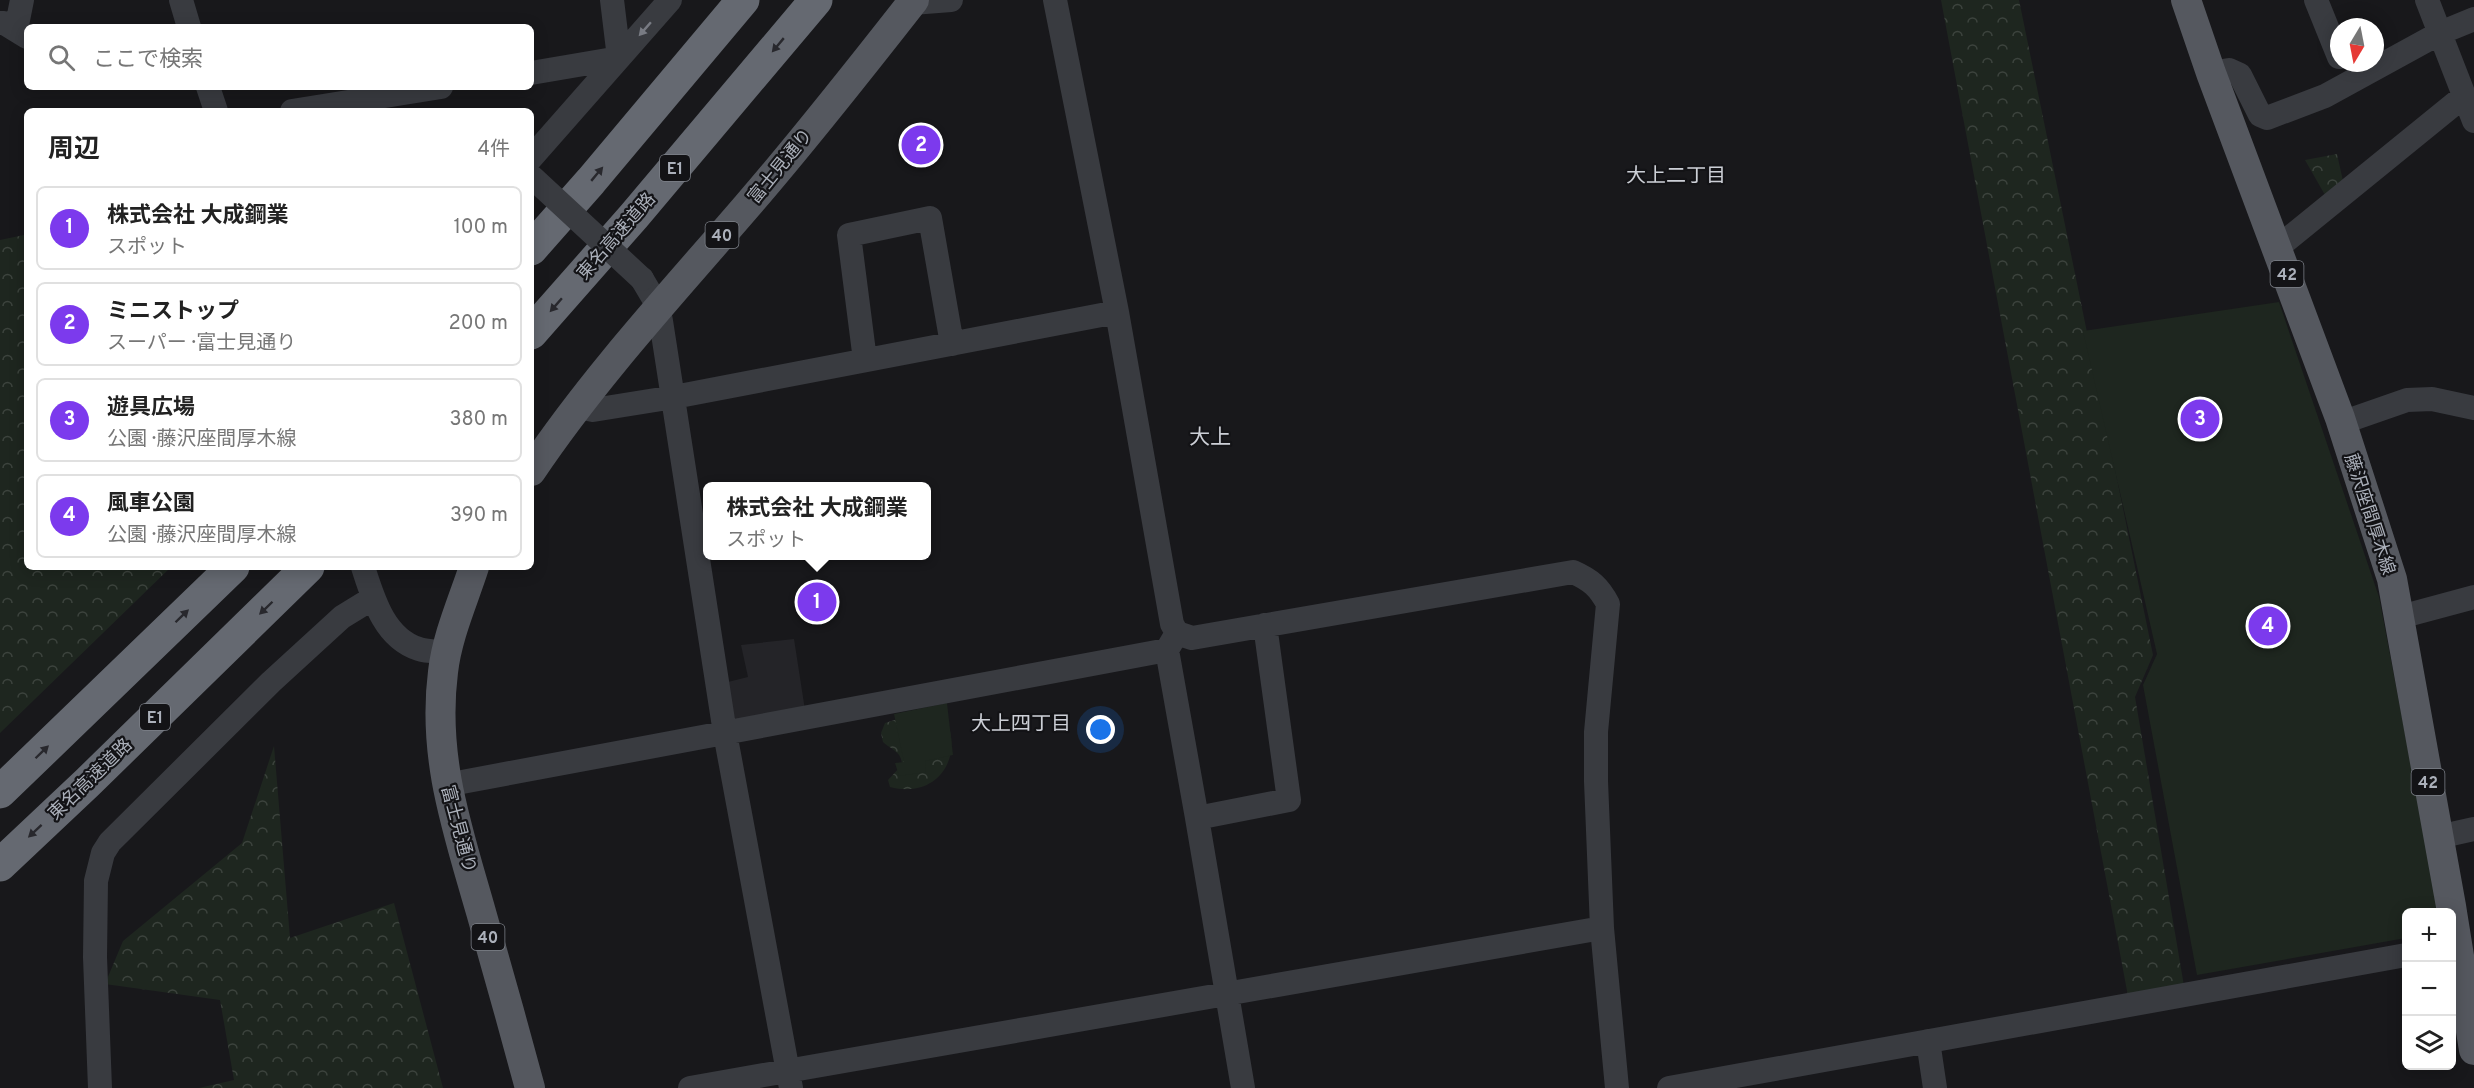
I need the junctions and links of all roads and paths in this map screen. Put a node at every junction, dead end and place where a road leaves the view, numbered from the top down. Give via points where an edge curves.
1 (22, 0) edge
2 (181, 0) edge
3 (612, 0) edge
4 (670, 0) edge
5 (743, 0) edge
6 (816, 0) edge
7 (951, 0) edge
8 (1055, 0) edge
9 (2186, 0) edge
10 (2316, 0) edge
11 (2427, 0) edge
12 (913, 1) edge
13 (2474, 19) edge
14 (188, 24) edge
15 (14, 30) edge
16 (2440, 33) junction
17 (2330, 35) edge
18 (619, 58) junction
19 (534, 72) edge
20 (2211, 73) junction
21 (2346, 73) edge
22 (209, 90) edge
23 (422, 90) edge
24 (2464, 96) junction
25 (215, 108) edge
26 (311, 108) edge
27 (2474, 121) edge
28 (534, 168) edge
29 (534, 173) edge
30 (534, 246) edge
31 (2277, 248) junction
32 (658, 306) junction
33 (1117, 312) junction
34 (534, 330) edge
35 (952, 344) junction
36 (865, 360) junction
37 (674, 397) junction
38 (578, 407) junction
39 (2474, 408) edge
40 (2341, 423) junction
41 (534, 467) edge
42 (230, 570) edge
43 (305, 570) edge
44 (364, 570) edge
45 (473, 570) edge
46 (372, 595) junction
47 (2474, 597) edge
48 (2400, 617) junction
49 (1265, 625) junction
50 (1172, 642) junction
51 (447, 652) junction
52 (725, 733) junction
53 (446, 785) junction
54 (0, 792) edge
55 (1197, 818) junction
56 (2474, 829) edge
57 (2438, 837) junction
58 (0, 865) edge
59 (2448, 908) edge
60 (1602, 928) junction
61 (2402, 956) edge
62 (2456, 957) edge
63 (1227, 994) junction
64 (1928, 1041) junction
65 (2474, 1050) edge
66 (790, 1079) edge
67 (100, 1088) edge
68 (530, 1088) edge
69 (690, 1088) edge
70 (1243, 1088) edge
71 (1617, 1088) edge
72 (1669, 1088) edge
73 (1935, 1088) edge

1 - 15 street
2 - 14 street
3 - 18 street
4 -> 18 street
30 -> 5 highway
6 -> 34 highway, 東名高速道路 / E1
7 - 12 street
8 - 33 street
9 - 20 main road, 藤沢座間厚木線 / 42
10 - 17 street
11 - 16 street
12 - 32 main road, 富士見通り / 40 via 748,204
13 - 16 street
16 - 21 street
16 - 24 street
18 - 19 street
18 - 28 street
20 - 21 street via 2229,70 2240,75 2260,115 2267,118 2325,96
20 - 31 main road, 藤沢座間厚木線 / 42
22 - 25 street
23 - 26 street
24 - 27 street
24 - 31 street
29 - 32 street, bridge via 642,279
31 - 40 main road, 藤沢座間厚木線 / 42
32 - 37 street
32 - 38 main road, 富士見通り / 40
33 - 35 street
33 - 50 street
35 - 36 street
35 - 36 street via 930,218 849,235
36 - 37 street
37 - 38 street via 593,410
37 - 52 street
38 - 41 main road, 富士見通り / 40
39 - 40 street via 2432,399 2407,400
40 - 48 main road, 藤沢座間厚木線 / 42 via 2383,549
54 -> 42 highway
43 -> 58 highway, 東名高速道路 / E1
44 - 46 street
45 - 51 main road, 富士見通り / 40
46 - 51 street via 385,622 402,639 421,650
46 - 67 street via 271,682 103,853 96,881 95,957
47 - 48 street
48 - 57 main road, 藤沢座間厚木線 / 42
49 - 50 street
49 - 55 street via 1290,800
49 - 60 street via 1573,572 1590,580 1608,604 1596,732
50 - 52 street
50 - 55 street
51 - 53 main road, 富士見通り / 40 via 440,715
52 - 53 street
52 - 66 street
53 - 68 main road, 富士見通り / 40
55 - 63 street
56 - 57 street
57 - 59 main road, 藤沢座間厚木線 / 42
60 - 63 street
60 - 71 street
61 - 64 street
62 - 65 main road, 藤沢座間厚木線 / 42
63 - 66 street
63 - 70 street
64 - 72 street
64 - 73 street
66 - 69 street

